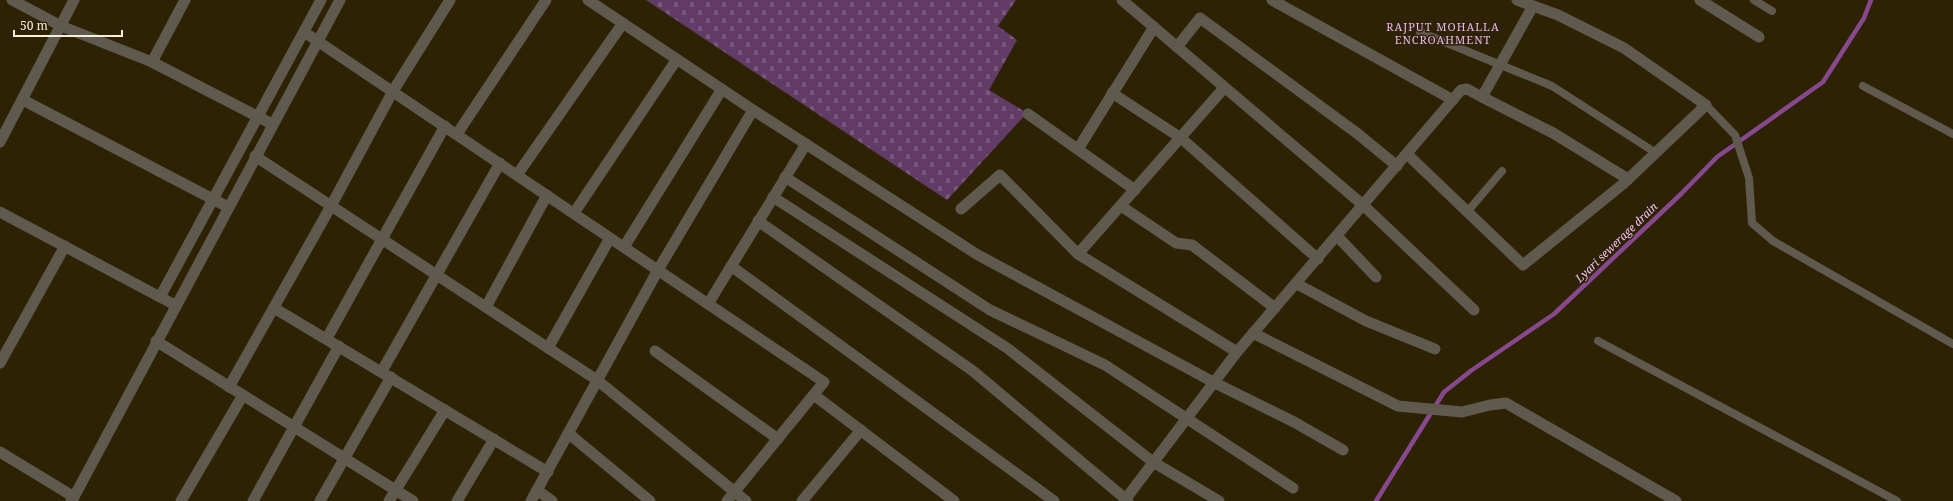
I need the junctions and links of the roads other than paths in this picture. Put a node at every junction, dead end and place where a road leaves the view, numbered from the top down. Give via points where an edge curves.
1 (12, 0) edge
2 (74, 0) edge
3 (185, 0) edge
4 (321, 0) edge
5 (340, 0) edge
6 (450, 0) edge
7 (546, 0) edge
8 (588, 0) edge
9 (1272, 0) edge
10 (1518, 0) edge
11 (1700, 0) edge
12 (1754, 0) edge
13 (1125, 1) edge
14 (1533, 6) junction
15 (1772, 11) dead end
16 (622, 23) junction
17 (60, 26) junction
18 (1154, 27) junction
19 (304, 32) junction
20 (1420, 32) dead end
21 (1759, 37) dead end
22 (318, 40) junction
23 (1177, 47) junction
24 (677, 59) junction
25 (152, 62) junction
26 (1501, 65) junction
27 (1863, 86) dead end
28 (1224, 88) junction
29 (722, 89) junction
30 (393, 91) junction
31 (1112, 93) junction
32 (1482, 97) junction
33 (23, 100) junction
34 (1453, 100) junction
35 (1706, 105) junction
36 (753, 110) junction
37 (1028, 114) dead end
38 (257, 117) junction
39 (272, 124) junction
40 (445, 126) junction
41 (457, 134) junction
42 (1953, 134) edge
43 (1180, 138) junction
44 (0, 142) edge
45 (806, 144) junction
46 (1078, 149) junction
47 (1656, 153) junction
48 (1407, 154) junction
49 (255, 156) junction
50 (500, 163) junction
51 (1397, 166) junction
52 (1502, 171) dead end
53 (517, 175) junction
54 (785, 177) junction
55 (1628, 179) junction
56 (1135, 190) junction
57 (547, 195) junction
58 (773, 197) junction
59 (212, 199) junction
60 (331, 206) junction
61 (1120, 206) junction
62 (1363, 206) junction
63 (228, 207) junction
64 (960, 209) dead end
65 (0, 212) edge
66 (1467, 212) junction
67 (574, 213) junction
68 (758, 221) junction
69 (1337, 236) junction
70 (610, 238) junction
71 (382, 239) junction
72 (65, 246) junction
73 (624, 247) junction
74 (1078, 254) junction
75 (1318, 259) junction
76 (731, 266) junction
77 (658, 270) junction
78 (437, 275) junction
79 (1376, 276) dead end
80 (1297, 284) junction
81 (160, 297) junction
82 (708, 304) junction
83 (175, 305) junction
84 (486, 307) junction
85 (274, 308) junction
86 (1275, 308) junction
87 (1474, 310) dead end
88 (1253, 333) junction
89 (327, 338) junction
90 (156, 341) junction
91 (1598, 341) dead end
92 (1953, 344) edge
93 (340, 346) junction
94 (548, 348) junction
95 (1435, 349) dead end
96 (655, 352) dead end
97 (1237, 352) junction
98 (0, 363) edge
99 (386, 374) junction
100 (598, 380) junction
101 (1215, 383) junction
102 (229, 387) junction
103 (243, 395) junction
104 (814, 395) junction
105 (445, 410) junction
106 (1188, 419) junction
107 (294, 427) junction
108 (861, 430) junction
109 (568, 433) junction
110 (494, 439) junction
111 (778, 439) junction
112 (1343, 450) dead end
113 (0, 452) edge
114 (344, 458) junction
115 (1153, 462) junction
116 (548, 472) junction
117 (1293, 488) dead end
118 (396, 490) junction
119 (537, 490) junction
120 (736, 492) junction
121 (73, 499) edge
122 (807, 500) edge
123 (1126, 500) edge
124 (181, 501) edge
125 (253, 501) edge
126 (320, 501) edge
127 (389, 501) edge
128 (413, 501) edge
129 (457, 501) edge
130 (531, 501) edge
131 (552, 501) edge
132 (650, 501) edge
133 (727, 501) edge
134 (746, 501) edge
135 (954, 501) edge
136 (1054, 501) edge
137 (1219, 501) edge
138 (1676, 501) edge
139 (1897, 501) edge

1 - 17 street
2 - 17 street
3 - 25 street
4 - 19 street
5 - 22 street
6 - 30 street
7 - 41 street
8 - 16 street
9 - 34 street
10 - 14 street
11 - 21 street
12 - 15 lane
13 - 18 street
14 - 26 street
14 - 35 street via 1558,15 1624,48
16 - 24 street
16 - 53 street
17 - 25 street
17 - 33 street
18 - 23 street
18 - 31 street
19 - 22 street
19 - 38 street
20 - 26 lane
22 - 30 street
22 - 39 street
23 - 28 street
23 - 51 street via 1200,18 1358,134
24 - 29 street
24 - 67 street
25 - 38 street
26 - 32 street
26 - 47 lane via 1552,86
27 - 42 lane
28 - 43 street
28 - 62 street
29 - 36 street
29 - 73 street
30 - 40 street
30 - 60 street
31 - 43 street
31 - 46 street
32 - 34 street via 1464,89
32 - 55 street via 1553,133
33 - 44 street
33 - 59 street
34 - 48 street
35 - 47 street
35 - 92 lane via 1735,135 1749,178 1752,223 1773,241
36 - 45 street
36 - 77 street
37 - 46 street
38 - 39 street
38 - 59 street
39 - 49 street
40 - 41 street
40 - 71 street
41 - 50 street
43 - 56 street
43 - 75 street
45 - 54 street
45 - 101 street via 978,255
46 - 56 street
47 - 55 street
48 - 51 street
48 - 66 street
49 - 60 street
49 - 63 street
50 - 53 street
50 - 78 street
51 - 62 street
52 - 66 lane
53 - 57 street
54 - 58 street
54 - 106 street via 990,310 1105,365
55 - 66 street via 1523,265
56 - 61 street
57 - 67 street
57 - 84 street
58 - 68 street
58 - 115 street via 1008,348
59 - 63 street
59 - 81 street
60 - 71 street
60 - 85 street
61 - 74 street
61 - 86 street via 1176,243 1192,245
62 - 69 street
62 - 87 street
63 - 83 street
64 - 74 street via 1000,175
65 - 72 street
67 - 70 street
68 - 76 street
68 - 123 street via 973,371
69 - 75 street
69 - 79 street
70 - 73 street
70 - 94 street
71 - 78 street
71 - 89 street
72 - 81 street
72 - 98 street
73 - 77 street
74 - 97 street
75 - 80 street
76 - 82 street
76 - 136 street
77 - 82 street
77 - 100 street
78 - 84 street
78 - 99 street
80 - 86 street
80 - 95 street via 1366,321
81 - 83 street
82 - 104 street via 824,382
83 - 90 street
84 - 94 street
85 - 89 street
85 - 102 street
86 - 88 street
88 - 97 street
88 - 138 street via 1398,406 1462,412 1490,404 1506,403
89 - 93 street
90 - 102 street
90 - 121 street
91 - 139 lane
93 - 99 street
93 - 107 street
94 - 100 street
96 - 111 street
97 - 101 street
99 - 105 street
99 - 114 street
100 - 109 street
100 - 120 street
101 - 106 street
101 - 112 street via 1294,422
102 - 103 street
103 - 107 street
103 - 124 street
104 - 108 street
104 - 111 street
105 - 110 street
105 - 118 street
106 - 115 street
106 - 117 street
107 - 114 street
107 - 125 street
108 - 122 street
108 - 135 street
109 - 116 street
109 - 132 street
110 - 116 street
110 - 129 street
111 - 120 street
113 - 121 street
114 - 118 street
114 - 126 street
115 - 123 street
115 - 137 street
116 - 119 street
118 - 127 street
118 - 128 street
119 - 130 street
119 - 131 street
120 - 133 street
120 - 134 street

